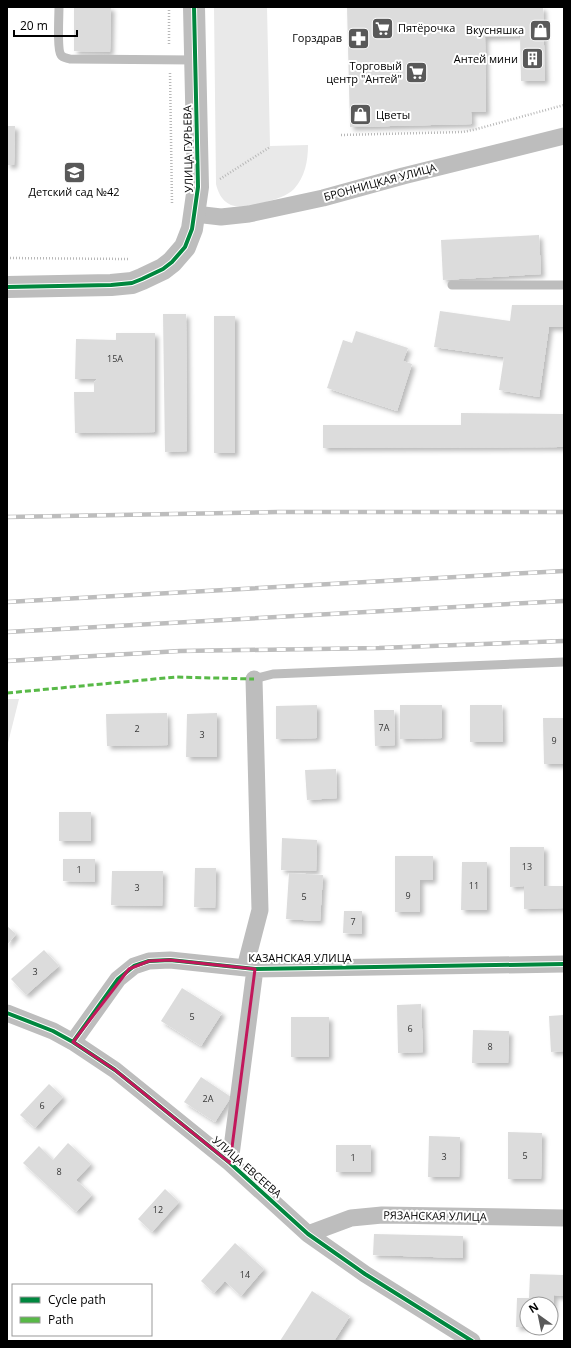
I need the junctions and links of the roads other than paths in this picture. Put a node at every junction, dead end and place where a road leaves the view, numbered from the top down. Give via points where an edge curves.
1 (59, 7) edge
2 (194, 7) edge
3 (195, 60) junction
4 (564, 136) edge
5 (195, 214) junction
6 (564, 285) edge
7 (7, 286) edge
8 (452, 286) dead end
9 (564, 662) edge
10 (254, 679) joint
11 (564, 964) edge
12 (255, 969) junction
13 (7, 1013) edge
14 (73, 1042) junction
15 (230, 1162) junction
16 (564, 1218) edge
17 (308, 1234) junction
18 (472, 1341) edge

1 - 3 lane via 59,48 65,58
2 - 3 street, УЛИЦА ГУРЬЕВА
3 - 5 street, УЛИЦА ГУРЬЕВА via 198,187
4 - 5 street, БРОННИЦКАЯ УЛИЦА via 322,198 249,214 221,217
5 - 7 street, УЛИЦА ГУРЬЕВА via 184,247 172,262 132,283
6 - 8 lane
9 - 10 lane via 273,674
10 - 12 street via 260,910 247,960
11 - 12 street, КАЗАНСКАЯ УЛИЦА
12 - 14 street, КАЗАНСКАЯ УЛИЦА via 170,960 149,961 134,966 118,979
12 - 15 street
13 - 14 street, УЛИЦА ЕВСЕЕВА via 53,1031
14 - 15 street, УЛИЦА ЕВСЕЕВА via 115,1070
15 - 17 street, УЛИЦА ЕВСЕЕВА
16 - 17 street, РЯЗАНСКАЯ УЛИЦА via 382,1215 351,1218
17 - 18 street, УЛИЦА ЕВСЕЕВА via 365,1274

